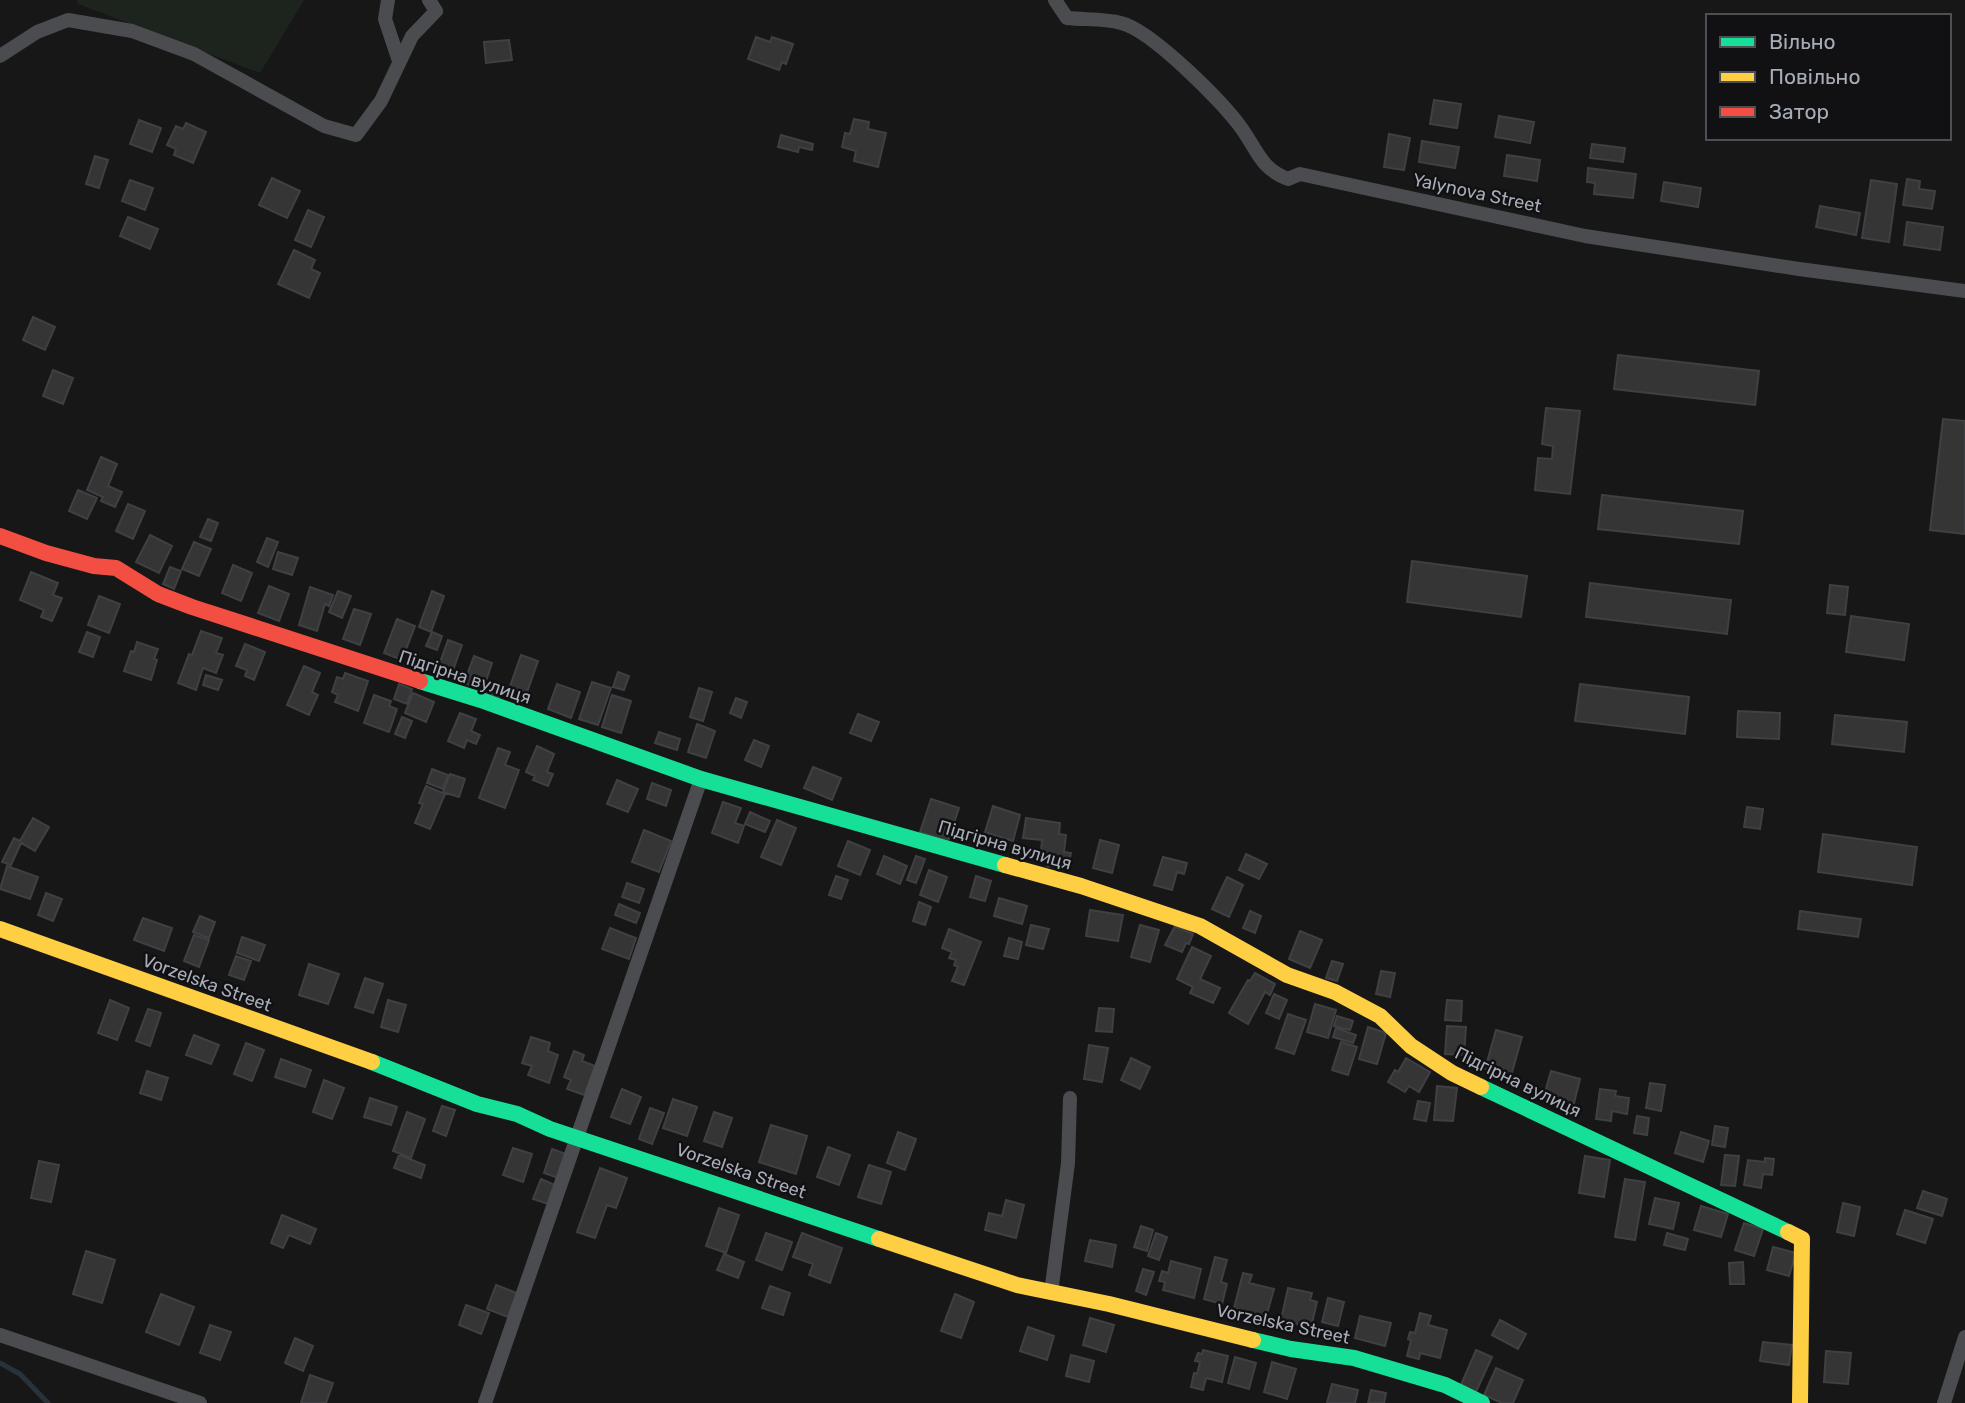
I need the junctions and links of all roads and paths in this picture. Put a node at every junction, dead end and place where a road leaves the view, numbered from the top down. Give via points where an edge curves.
1 (388, 0) edge
2 (429, 0) edge
3 (1055, 0) edge
4 (0, 56) edge
5 (399, 61) junction
6 (1965, 291) edge
7 (0, 536) edge
8 (701, 779) junction
9 (0, 929) edge
10 (1070, 1098) dead end
11 (577, 1136) junction
12 (1051, 1293) junction
13 (0, 1335) edge
14 (1965, 1337) edge
15 (200, 1403) edge
16 (485, 1403) edge
17 (1482, 1403) edge
18 (1800, 1403) edge
19 (1944, 1403) edge

1 - 5 street via 385,19
2 - 5 street via 436,11 412,36
3 - 6 street, Yalynova Street via 1067,18 1123,23 1156,43 1220,103 1260,160 1288,179 1300,174 1585,236
4 - 5 street via 37,32 68,20 132,31 194,54 324,126 356,135 381,101
7 - 8 street, Підгірна вулиця via 46,553 116,568 158,594 192,607 481,700
8 - 11 street
8 - 18 street, Підгірна вулиця via 1081,886 1200,926 1287,975 1335,992 1380,1016 1410,1046 1452,1073 1797,1237 1802,1240
9 - 11 street, Vorzelska Street via 400,1072 477,1104
10 - 12 street via 1068,1163
11 - 12 street, Vorzelska Street
11 - 16 street
12 - 17 street, Vorzelska Street via 1291,1349 1354,1358 1445,1384
13 - 15 street
14 - 19 street

